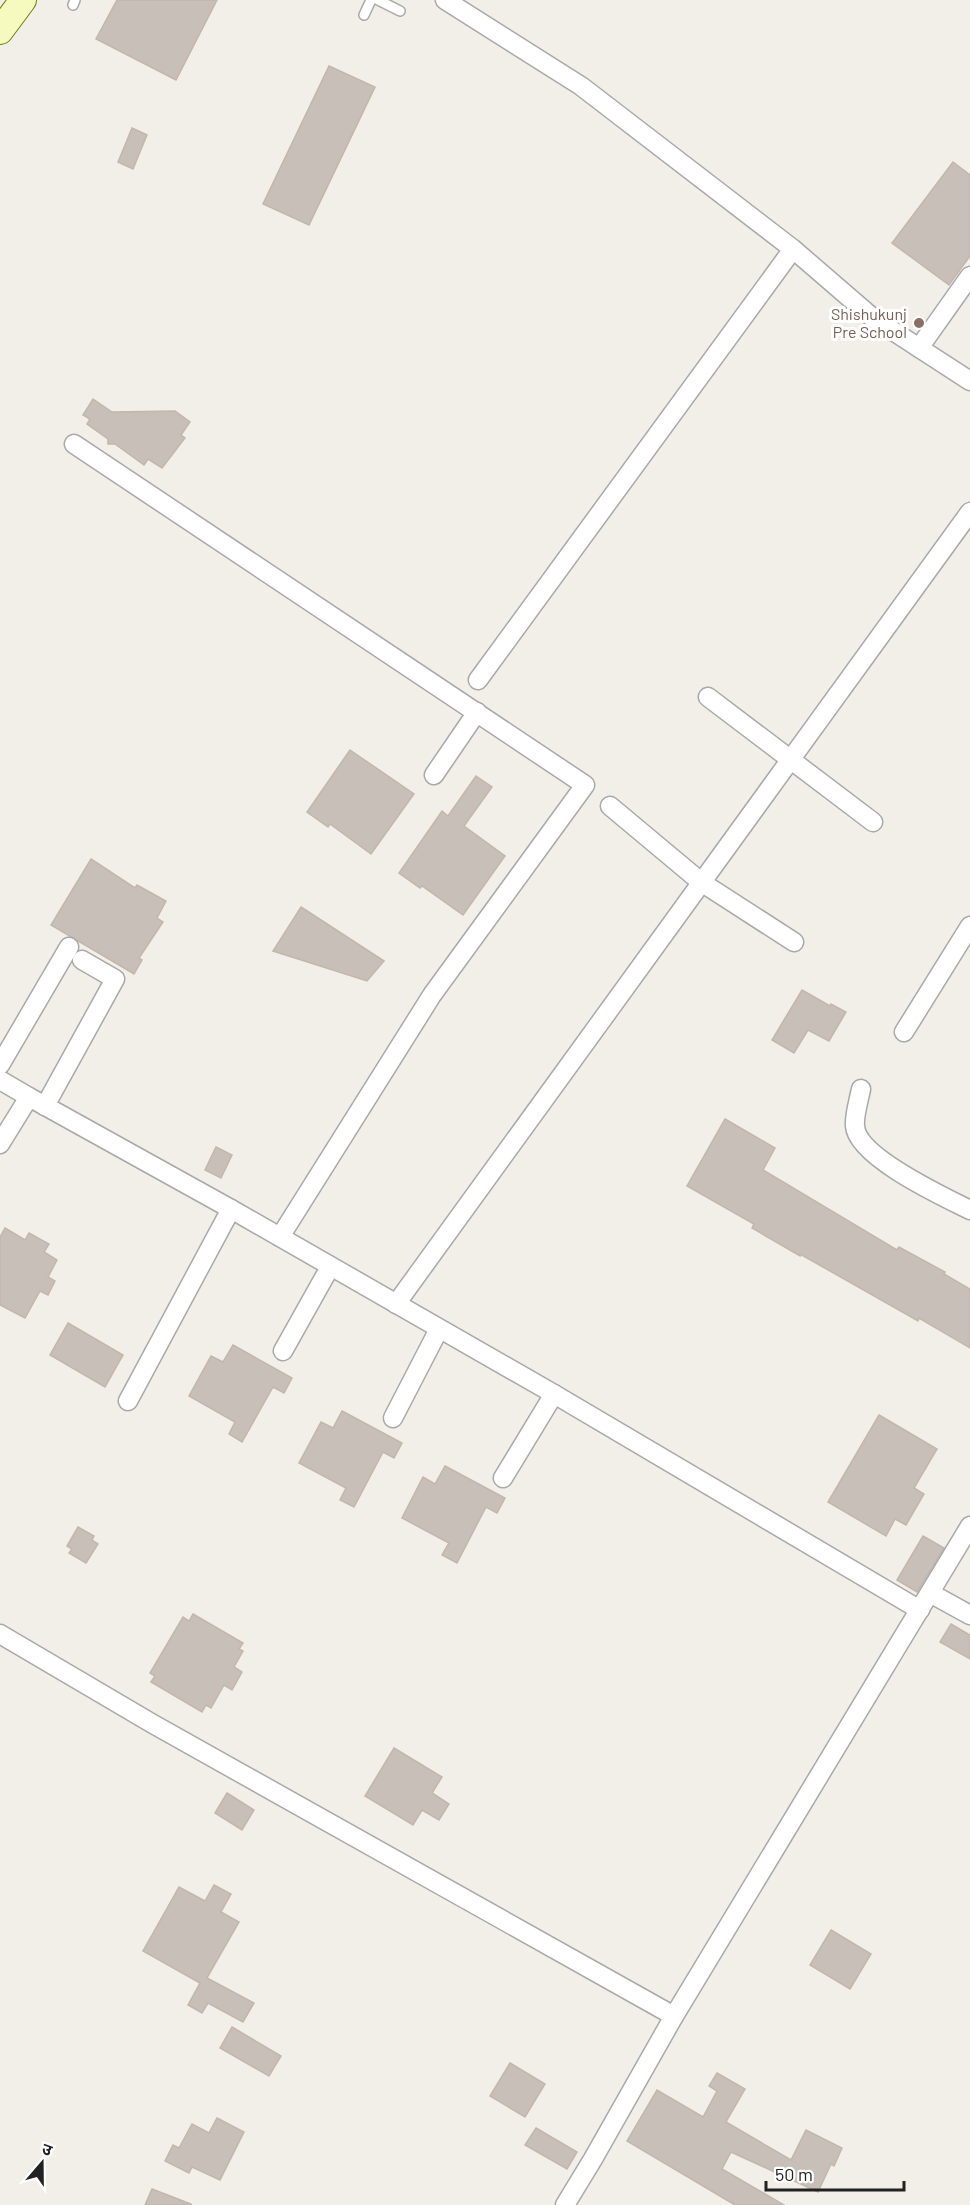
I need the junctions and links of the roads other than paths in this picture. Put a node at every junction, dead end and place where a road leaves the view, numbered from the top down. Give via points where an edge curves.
1 (23, 0) edge
2 (371, 0) edge
3 (378, 0) edge
4 (445, 0) edge
5 (400, 11) dead end
6 (364, 15) dead end
7 (0, 31) edge
8 (793, 249) junction
9 (970, 276) edge
10 (919, 348) junction
11 (970, 381) edge
12 (74, 444) dead end
13 (970, 512) edge
14 (478, 680) dead end
15 (708, 696) dead end
16 (477, 712) junction
17 (791, 759) junction
18 (434, 775) dead end
19 (610, 806) dead end
20 (873, 822) dead end
21 (701, 882) junction
22 (970, 926) edge
23 (794, 942) dead end
24 (904, 1032) dead end
25 (0, 1065) edge
26 (0, 1080) edge
27 (861, 1089) dead end
28 (29, 1097) junction
29 (45, 1106) junction
30 (0, 1144) edge
31 (231, 1209) junction
32 (970, 1210) edge
33 (280, 1237) junction
34 (330, 1267) junction
35 (396, 1304) junction
36 (439, 1329) junction
37 (283, 1352) dead end
38 (554, 1394) junction
39 (128, 1401) dead end
40 (393, 1418) dead end
41 (503, 1478) dead end
42 (970, 1526) edge
43 (930, 1593) junction
44 (920, 1610) junction
45 (970, 1615) edge
46 (0, 1634) edge
47 (674, 2016) junction
48 (565, 2205) edge

1 - 7 street
2 - 6 lane
3 - 5 lane
4 - 8 street via 581,86
8 - 10 street via 873,318
8 - 14 street
9 - 10 street
10 - 11 street
12 - 16 street
13 - 17 street
15 - 17 street
16 - 18 street
16 - 33 street via 585,785 432,995
17 - 20 street
17 - 21 street
19 - 21 street
21 - 23 street
21 - 35 street
22 - 24 street
25 - 29 street via 76,954 114,977
26 - 28 street
27 - 32 street via 855,1126 860,1142 919,1184
28 - 29 street
28 - 30 street
29 - 31 street
31 - 33 street
31 - 39 street
33 - 34 street
34 - 35 street
34 - 37 street
35 - 36 street
36 - 38 street
36 - 40 street
38 - 41 street
38 - 44 street
42 - 43 street
43 - 44 street
43 - 45 street
44 - 47 street
46 - 47 street
47 - 48 street

